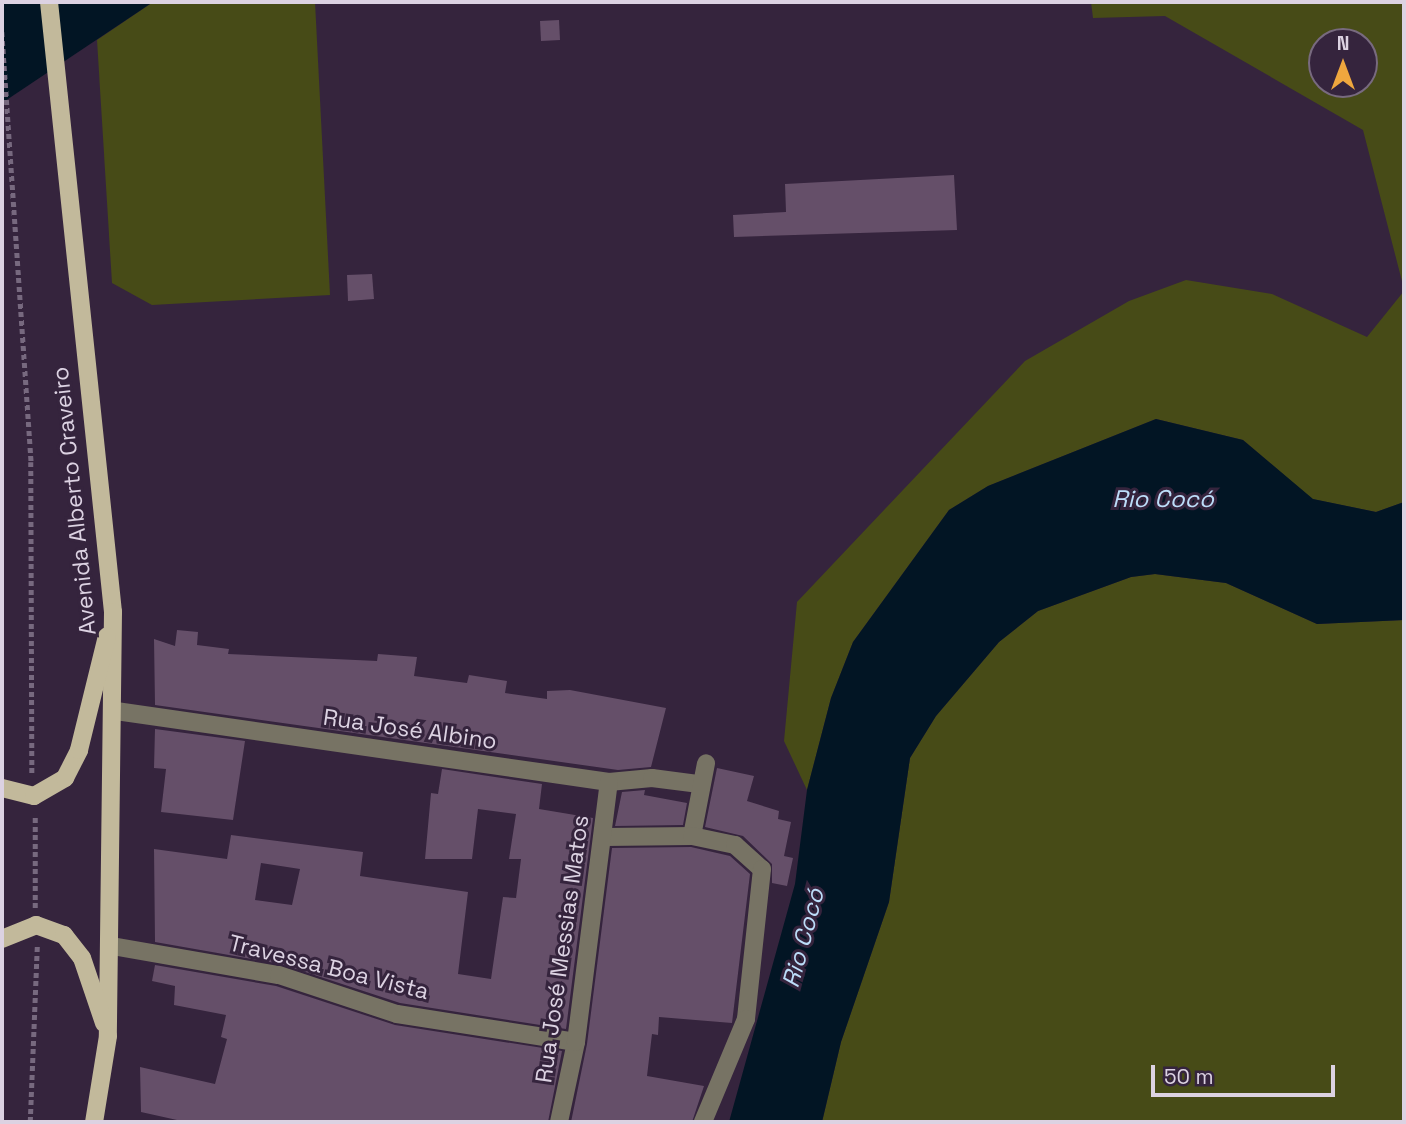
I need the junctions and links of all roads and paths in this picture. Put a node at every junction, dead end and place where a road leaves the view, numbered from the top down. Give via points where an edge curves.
1 (49, 2) edge
2 (2, 33) edge
3 (113, 612) junction
4 (116, 711) junction
5 (706, 763) dead end
6 (32, 774) dead end
7 (609, 782) junction
8 (698, 784) junction
9 (2, 788) edge
10 (36, 818) dead end
11 (692, 836) junction
12 (605, 837) junction
13 (34, 903) dead end
14 (2, 939) edge
15 (112, 946) junction
16 (38, 948) dead end
17 (108, 1036) junction
18 (576, 1042) junction
19 (30, 1122) edge
20 (94, 1122) edge
21 (559, 1122) edge
22 (703, 1122) edge

1 - 3 main road, Avenida Alberto Craveiro via 69,228
2 - 6 path, Avenida Alberto Craveiro via 31,462
3 - 4 main road, Avenida Alberto Craveiro
3 - 9 main road via 71,769 44,794 14,795
4 - 7 street, Rua José Albino
4 - 15 main road, Avenida Alberto Craveiro
5 - 8 street
7 - 8 street, Rua José Albino via 652,778
7 - 12 street, Rua José Messias Matos
8 - 11 street
10 - 13 path
11 - 12 street
11 - 22 street via 735,845 762,869 746,1019
12 - 18 street, Rua José Messias Matos
14 - 17 main road via 36,925 64,935 87,971
15 - 17 main road, Avenida Alberto Craveiro
15 - 18 street, Travessa Boa Vista via 279,975 397,1014
16 - 19 path
17 - 20 main road, Avenida Alberto Craveiro
18 - 21 street, Rua José Messias Matos

